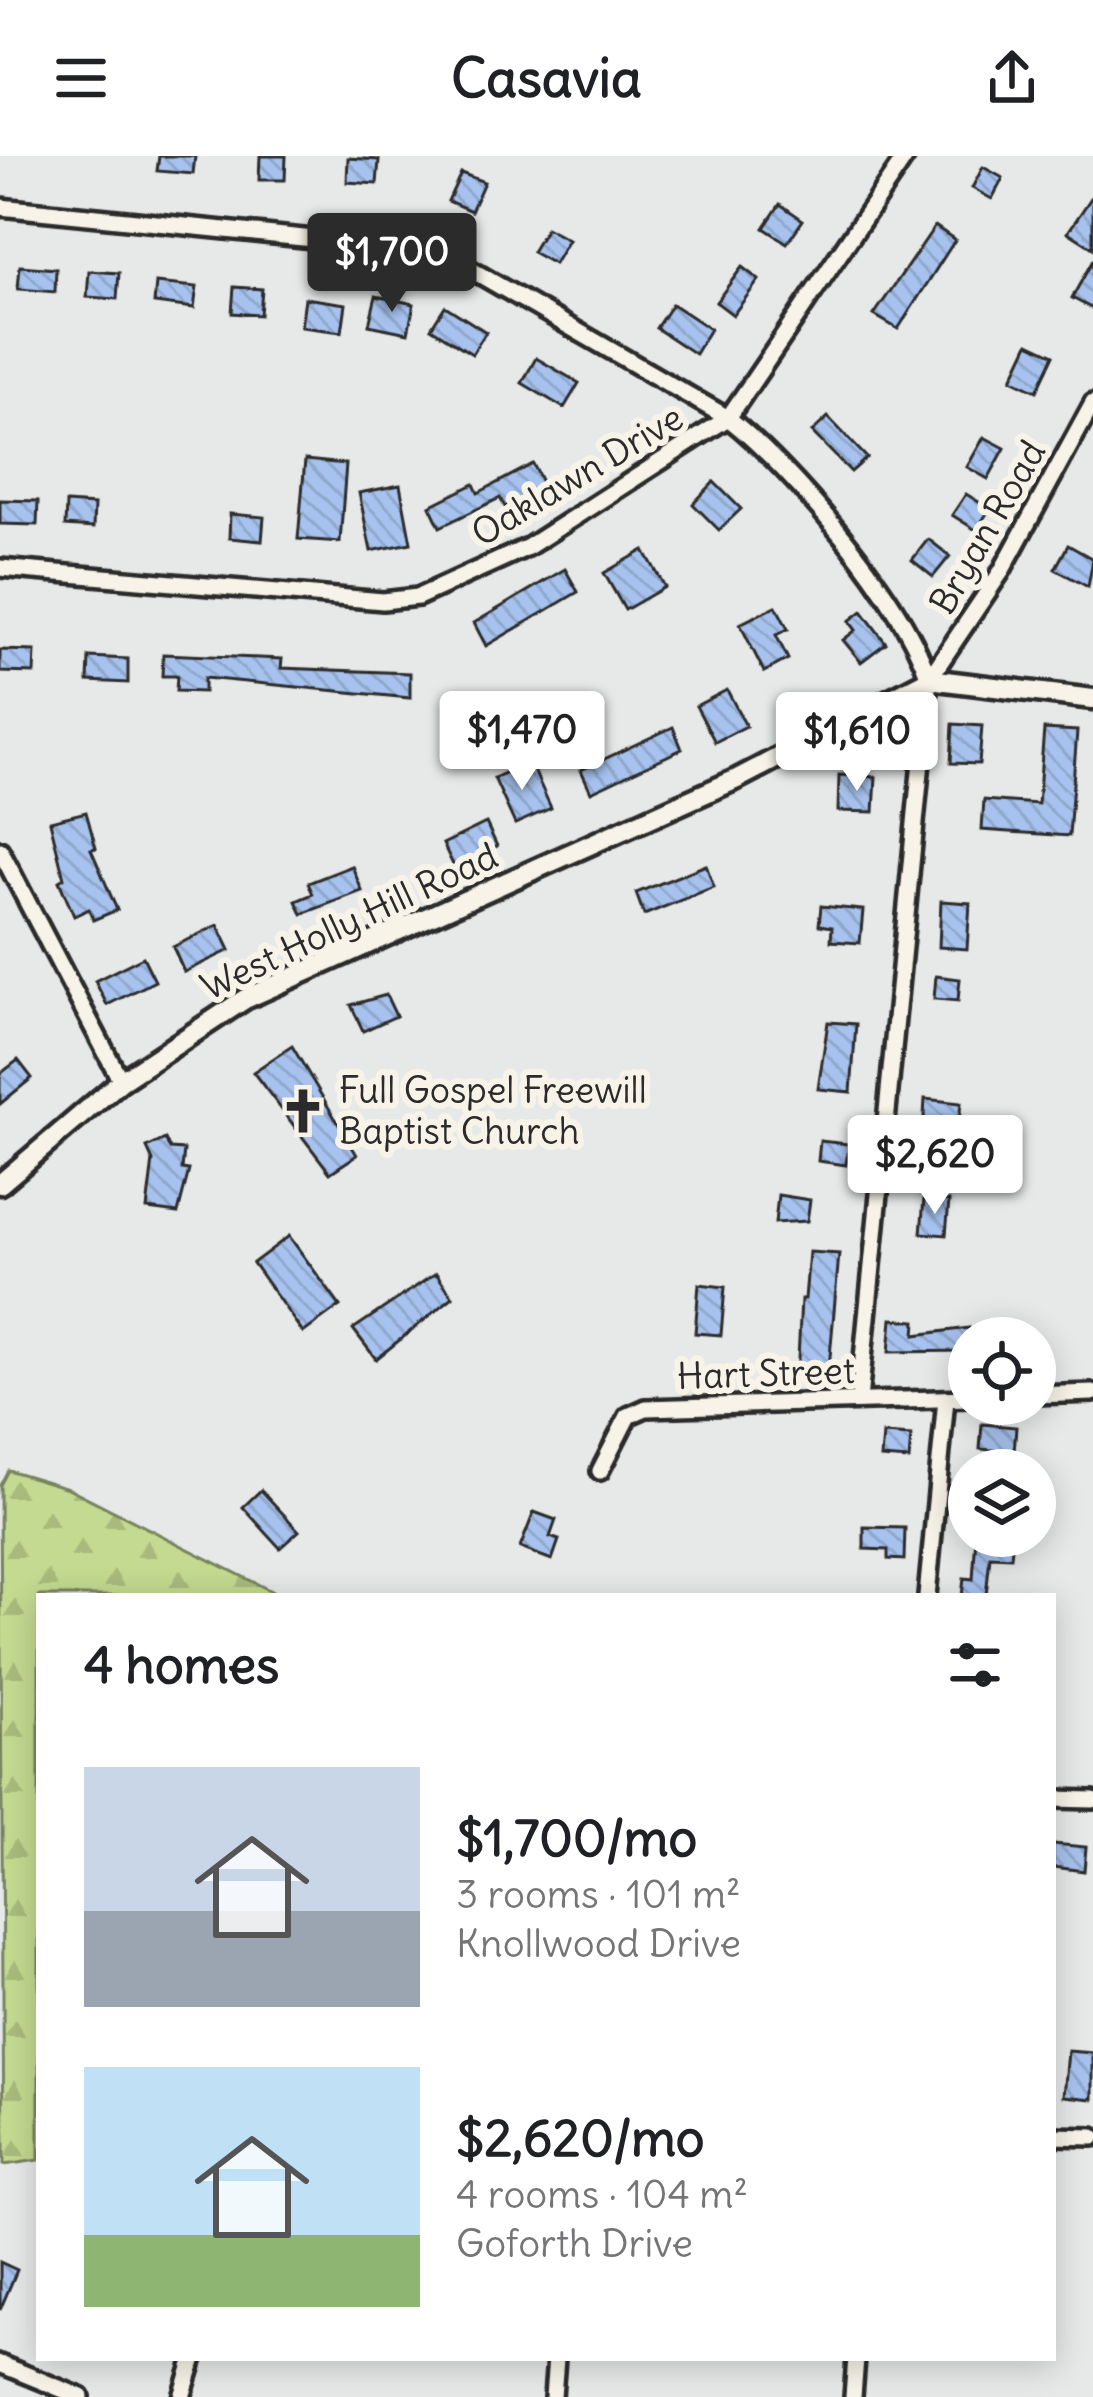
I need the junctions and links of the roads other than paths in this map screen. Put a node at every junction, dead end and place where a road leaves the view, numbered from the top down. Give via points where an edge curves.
1 (906, 156) edge
2 (0, 207) edge
3 (1093, 403) edge
4 (728, 418) junction
5 (0, 568) edge
6 (929, 679) junction
7 (1093, 699) edge
8 (0, 850) edge
9 (121, 1081) junction
10 (0, 1184) edge
11 (1093, 1393) edge
12 (1056, 1395) edge
13 (946, 1399) joint
14 (859, 1400) junction
15 (600, 1471) dead end
16 (927, 1593) edge
17 (1056, 1799) edge
18 (1093, 1800) edge
19 (1056, 2136) edge
20 (1093, 2137) edge
21 (193, 2361) edge
22 (556, 2361) edge
23 (856, 2361) edge
24 (0, 2364) edge
25 (81, 2397) edge
26 (182, 2397) edge
27 (554, 2397) edge
28 (853, 2397) edge

1 - 4 street, Oaklawn Drive
2 - 4 street via 382,246 456,261
3 - 6 street, Bryan Road via 1001,572
4 - 5 street, Oaklawn Drive via 528,547 418,598
4 - 6 street via 780,463 902,615
6 - 7 street
6 - 9 street, West Holly Hill Road via 737,779 261,992
6 - 14 street
8 - 9 street
9 - 10 street, West Holly Hill Road
11 - 12 street
13 - 14 street, Hart Street
13 - 16 street
14 - 15 street, Hart Street via 646,1408 628,1416
17 - 18 street
19 - 20 street
21 - 26 street
22 - 27 street
23 - 28 street
24 - 25 street

